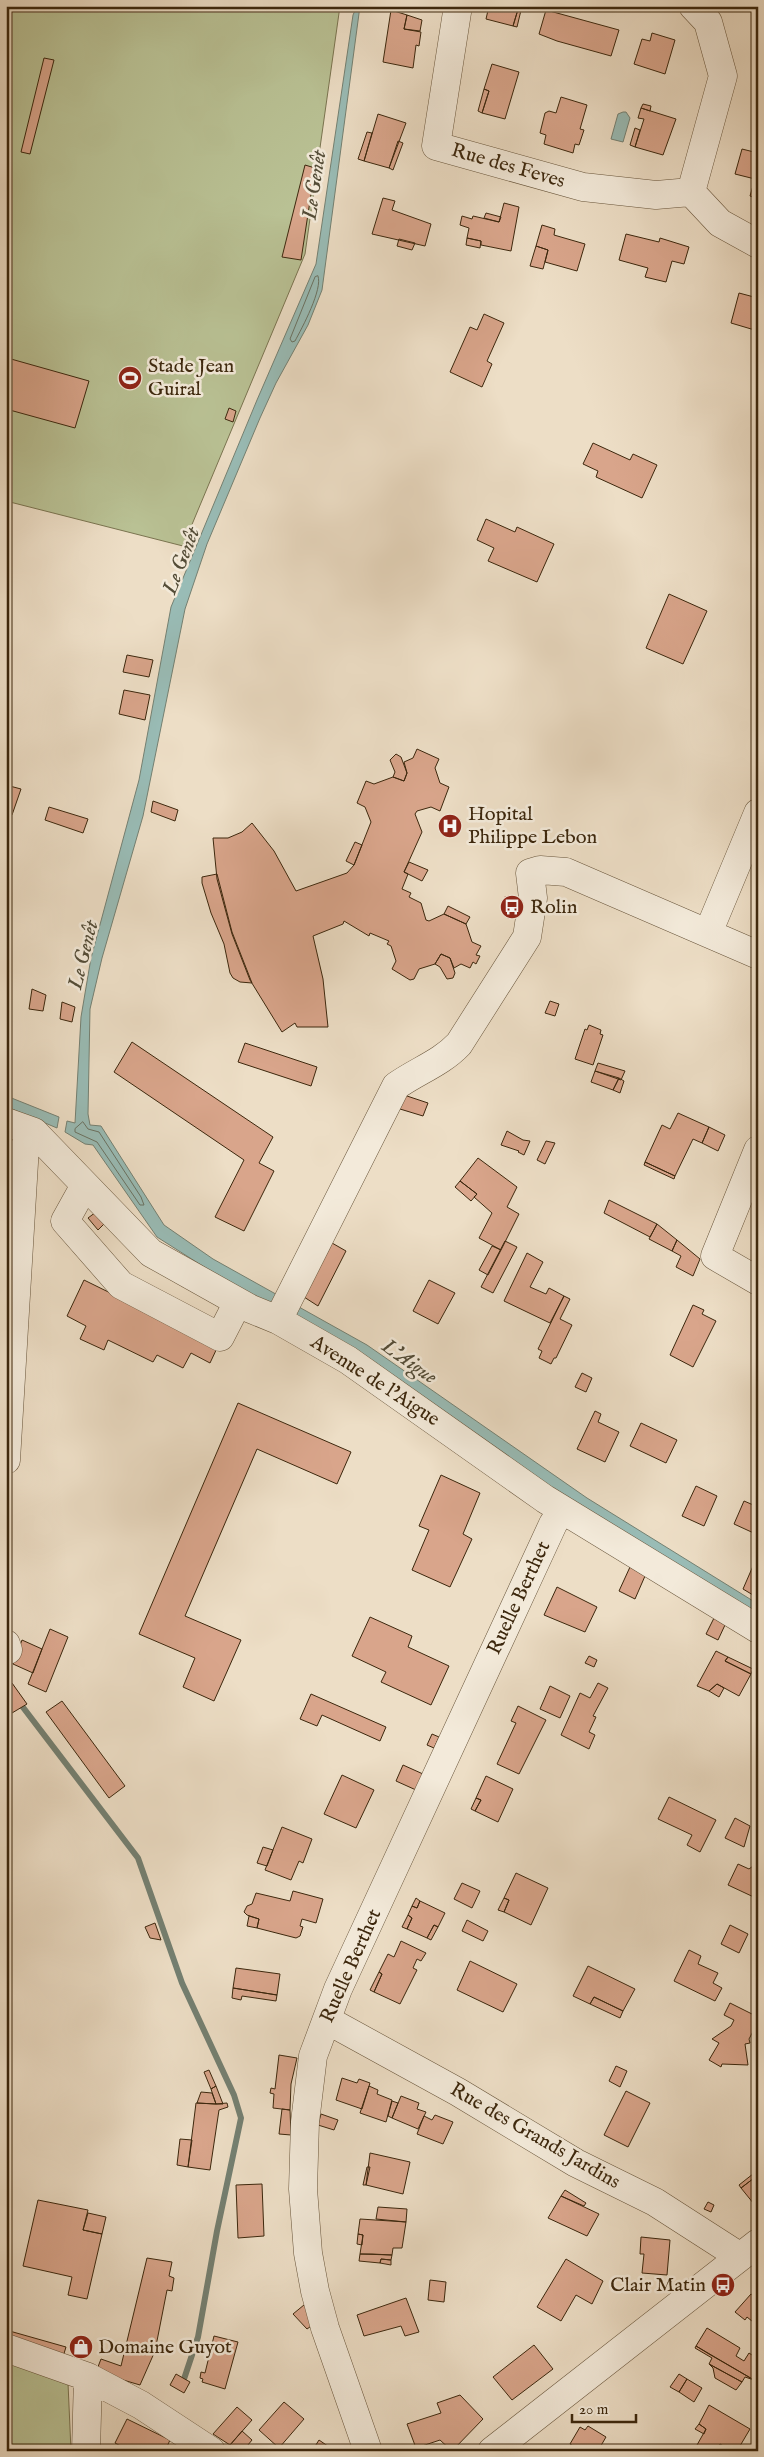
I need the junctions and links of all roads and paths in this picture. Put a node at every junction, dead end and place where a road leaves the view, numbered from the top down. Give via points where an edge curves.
1 (458, 6) edge
2 (693, 6) edge
3 (691, 192) junction
4 (758, 244) edge
5 (758, 813) edge
6 (708, 933) junction
7 (758, 955) edge
8 (6, 1122) edge
9 (34, 1132) junction
10 (758, 1150) edge
11 (85, 1184) junction
12 (758, 1281) edge
13 (238, 1302) junction
14 (278, 1320) junction
15 (6, 1460) edge
16 (562, 1510) junction
17 (758, 1629) edge
18 (327, 2020) junction
19 (749, 2250) edge
20 (6, 2348) edge
21 (88, 2377) junction
22 (86, 2451) edge
23 (211, 2451) edge
24 (368, 2451) edge
25 (492, 2451) edge

1 - 3 street, Rue des Feves via 436,146 583,187 656,195
2 - 3 street via 708,22 722,76
3 - 4 street via 720,223
5 - 6 street
6 - 7 street
6 - 14 street via 566,872 540,870 530,873 533,898 527,937 459,1044 448,1055 396,1086
8 - 9 street, Avenue de l'Aigue
9 - 11 street, Avenue de l'Aigue
9 - 15 street via 25,1146
10 - 12 street via 715,1256
11 - 13 street, Avenue de l'Aigue via 150,1253
11 - 13 street via 65,1221 121,1285 220,1337
13 - 14 street, Avenue de l'Aigue
14 - 16 street, Avenue de l'Aigue via 348,1360
16 - 17 street, Avenue de l'Aigue
16 - 18 street, Ruelle Berthet via 342,1980
18 - 19 street, Rue des Grands Jardins via 458,2092 576,2163
18 - 24 street, Ruelle Berthet via 313,2056 308,2082 303,2155 308,2253 325,2328
19 - 25 street
20 - 21 street
21 - 22 street
21 - 23 street

